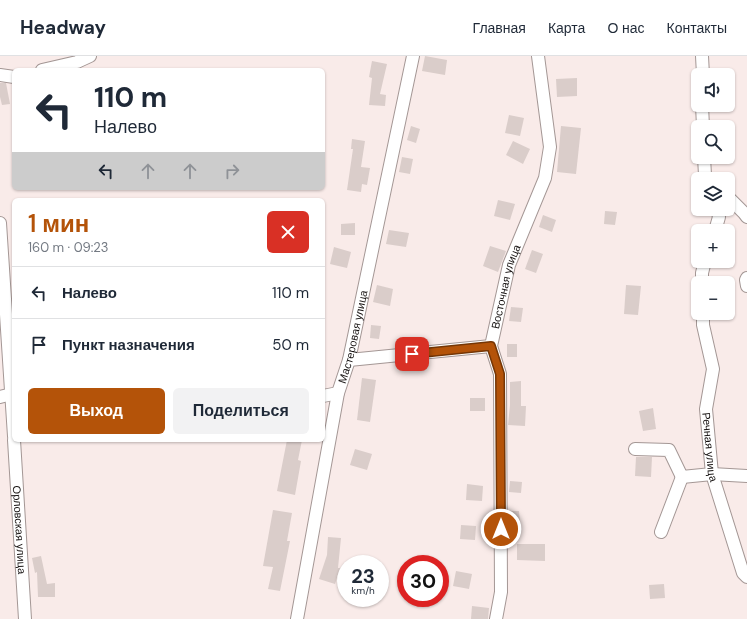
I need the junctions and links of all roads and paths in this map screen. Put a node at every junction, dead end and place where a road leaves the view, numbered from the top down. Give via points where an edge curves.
1 (90, 56) edge
2 (413, 56) edge
3 (538, 56) edge
4 (701, 58) edge
5 (51, 68) edge
6 (702, 68) edge
7 (0, 75) edge
8 (12, 77) edge
9 (735, 204) edge
10 (747, 217) edge
11 (0, 223) edge
12 (747, 278) edge
13 (747, 286) edge
14 (703, 320) edge
15 (491, 346) junction
16 (348, 360) junction
17 (12, 373) edge
18 (338, 393) junction
19 (6, 396) edge
20 (325, 396) edge
21 (12, 426) edge
22 (14, 442) edge
23 (635, 449) dead end
24 (712, 474) junction
25 (747, 476) edge
26 (682, 477) junction
27 (661, 532) dead end
28 (747, 577) edge
29 (25, 619) edge
30 (297, 619) edge
31 (496, 619) edge

1 - 5 street
2 - 16 street, Мастеровая улица
3 - 15 street, Восточная улица via 550,147 545,178 509,265
4 - 6 street
7 - 8 street
9 - 10 street
11 - 17 street
12 - 13 street
14 - 24 street, Речная улица via 712,369 706,409
15 - 16 street
15 - 31 street via 500,374 501,592
16 - 18 street, Мастеровая улица
17 - 19 street
18 - 20 street
18 - 30 street, Мастеровая улица
19 - 21 street
22 - 29 street, Орловская улица
23 - 26 street via 669,450
24 - 25 street
24 - 26 street
24 - 28 street, Речная улица
26 - 27 street

